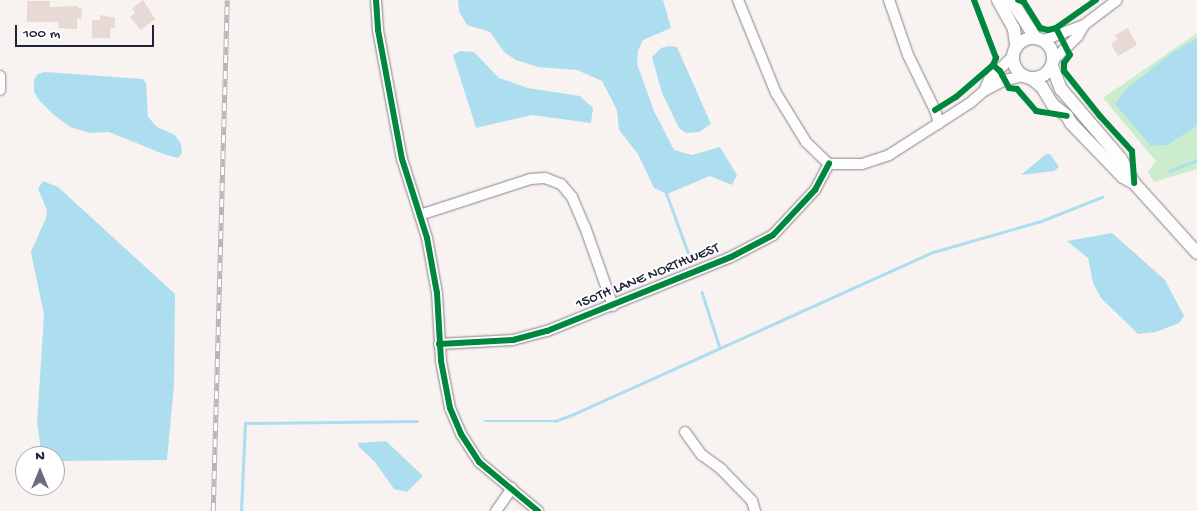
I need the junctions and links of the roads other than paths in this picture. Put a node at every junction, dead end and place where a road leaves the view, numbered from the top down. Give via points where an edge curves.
1 (376, 0) edge
2 (738, 0) edge
3 (890, 0) edge
4 (998, 0) edge
5 (1011, 0) edge
6 (1117, 0) edge
7 (1084, 25) junction
8 (1039, 38) junction
9 (1014, 51) junction
10 (1052, 63) junction
11 (0, 76) edge
12 (1027, 77) junction
13 (0, 90) edge
14 (984, 92) junction
15 (939, 123) junction
16 (829, 164) junction
17 (1134, 182) junction
18 (420, 215) junction
19 (1197, 253) edge
20 (612, 306) junction
21 (440, 344) junction
22 (685, 432) dead end
23 (512, 488) junction
24 (496, 511) edge
25 (538, 511) edge
26 (756, 511) edge

1 - 18 street via 391,108 402,160
2 - 16 street via 776,93 806,142
3 - 15 street via 908,56
4 - 9 street via 1014,29
5 - 8 street
6 - 7 street
7 - 8 street
7 - 10 street
8 - 9 street via 1024,39
8 - 10 street via 1050,47
9 - 12 street via 1015,68
9 - 14 street
10 - 12 street via 1043,75
10 - 17 street via 1060,89 1121,159
11 - 13 street
12 - 14 street via 1006,80
12 - 17 street via 1042,86 1053,105 1123,177
14 - 15 street
15 - 16 street via 889,155 862,164
16 - 20 street, 150TH LANE NORTHWEST via 815,190 773,235 731,257
17 - 19 street
18 - 20 street via 531,180 545,178 561,184 572,196 585,227
18 - 21 street via 437,293
20 - 21 street, 150TH LANE NORTHWEST via 547,331 513,340
21 - 23 street via 450,408 460,434 479,462
22 - 26 street via 702,455 752,501
23 - 24 street
23 - 25 street

